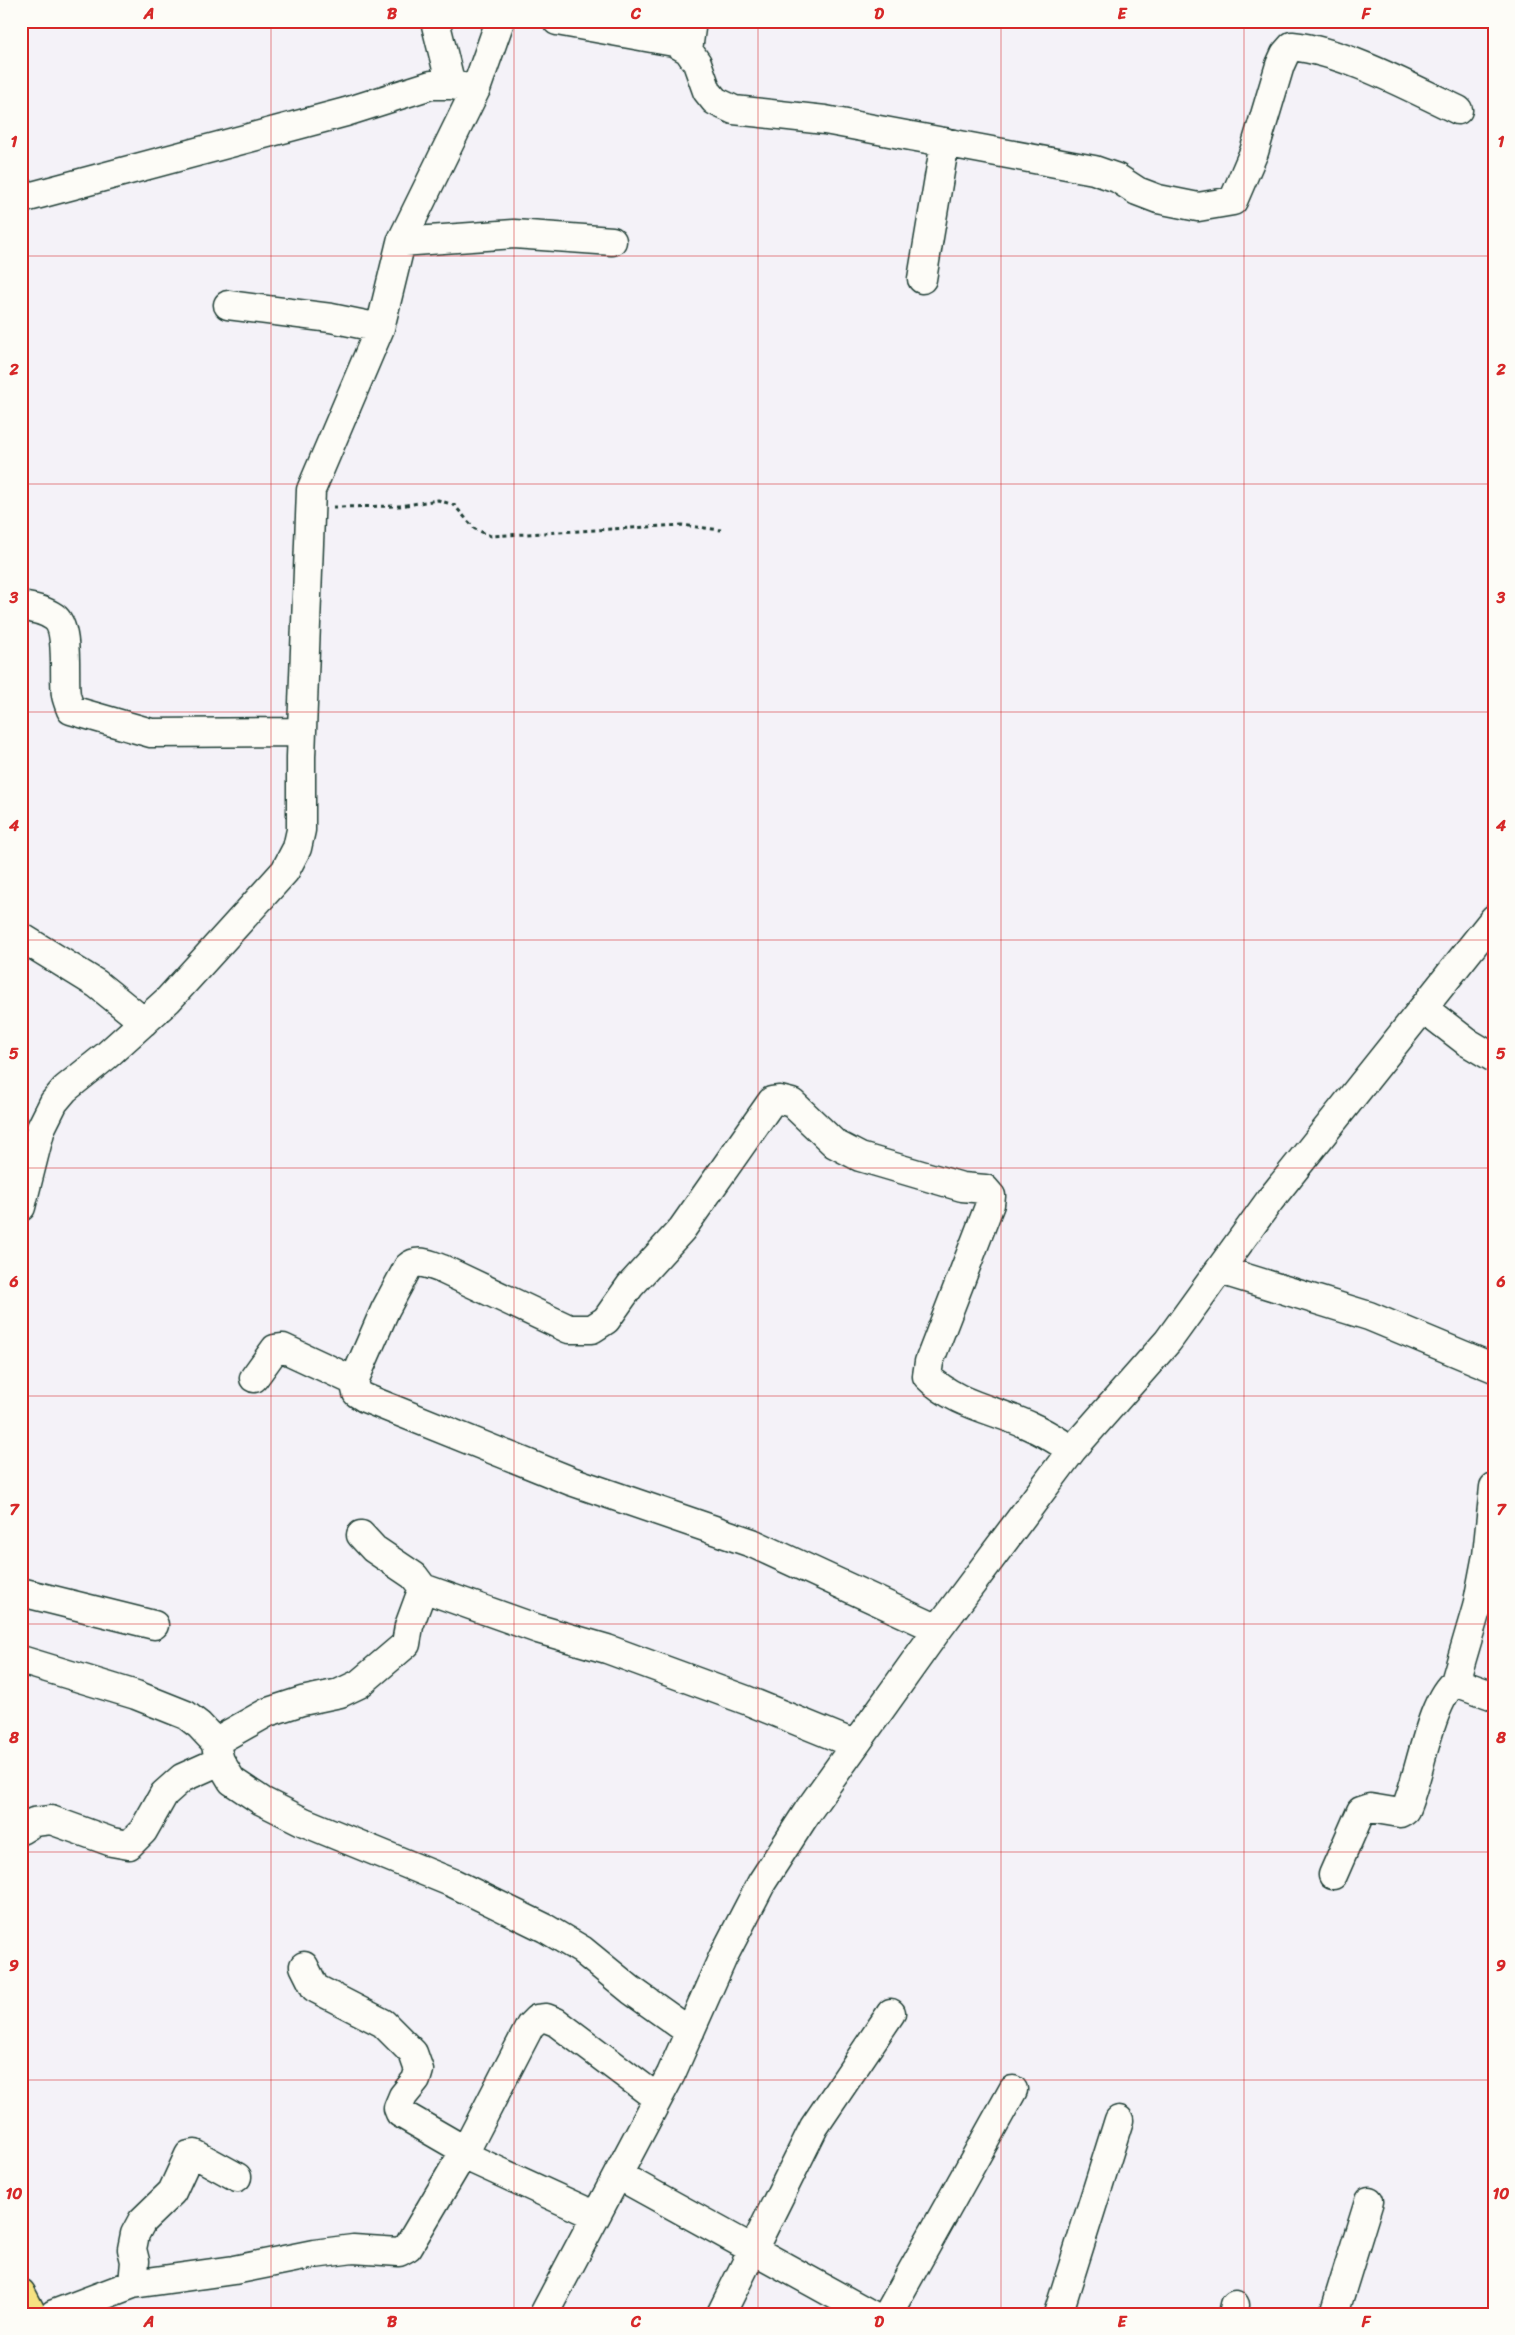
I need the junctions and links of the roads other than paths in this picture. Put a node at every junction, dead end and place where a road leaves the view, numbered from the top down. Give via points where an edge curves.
1 (435, 21) edge
2 (500, 21) edge
3 (557, 21) edge
4 (692, 21) edge
5 (688, 50) junction
6 (463, 87) junction
7 (1458, 110) dead end
8 (945, 142) junction
9 (21, 199) edge
10 (612, 241) dead end
11 (401, 242) junction
12 (922, 278) dead end
13 (228, 305) dead end
14 (380, 328) junction
15 (21, 606) edge
16 (302, 732) junction
17 (1494, 919) edge
18 (21, 937) edge
19 (1423, 1008) junction
20 (144, 1022) junction
21 (1494, 1058) edge
22 (21, 1207) edge
23 (1220, 1270) junction
24 (1494, 1368) edge
25 (254, 1378) dead end
26 (354, 1381) junction
27 (1072, 1450) junction
28 (1494, 1487) edge
29 (361, 1534) dead end
30 (423, 1588) junction
31 (21, 1592) edge
32 (154, 1625) dead end
33 (938, 1629) junction
34 (21, 1660) edge
35 (1455, 1682) junction
36 (1494, 1696) edge
37 (854, 1744) junction
38 (217, 1751) junction
39 (21, 1830) edge
40 (1333, 1875) dead end
41 (304, 1966) dead end
42 (892, 2013) dead end
43 (690, 2032) junction
44 (1012, 2090) dead end
45 (657, 2098) junction
46 (1120, 2120) dead end
47 (463, 2152) junction
48 (618, 2175) junction
49 (237, 2177) dead end
50 (1369, 2201) dead end
51 (594, 2215) junction
52 (754, 2250) junction
53 (133, 2284) junction
54 (21, 2293) edge
55 (32, 2314) edge
56 (54, 2314) edge
57 (544, 2314) edge
58 (721, 2314) edge
59 (870, 2314) edge
60 (888, 2314) edge
61 (1058, 2314) edge
62 (1334, 2314) edge

1 - 6 street
2 - 6 street
3 - 5 street via 674,42
4 - 5 street
5 - 8 street via 697,63 707,91 715,101 734,110 826,120
6 - 9 street via 431,85 346,112
6 - 11 street
7 - 8 street via 1375,71 1292,46 1280,65 1254,152 1233,201 1198,207 1158,199 1094,170
8 - 12 street
10 - 11 street via 514,234
11 - 14 street
13 - 14 street via 332,318
14 - 16 street via 311,490
15 - 16 street via 40,609 56,618 61,629 66,695 71,710 151,733
16 - 20 street via 301,830 297,848 285,871 168,1000
17 - 19 street
18 - 20 street via 90,980
19 - 21 street
19 - 23 street via 1270,1200
20 - 22 street via 54,1102 41,1128
23 - 24 street via 1370,1316
23 - 27 street via 1168,1341
25 - 26 street via 275,1349 283,1348
26 - 27 street via 385,1310 412,1262 442,1269 570,1329 592,1329 606,1320 630,1286 682,1229 772,1101 780,1100 792,1103 835,1144 860,1157 962,1187 985,1189 991,1196 929,1362 927,1376 936,1386 962,1400 1032,1427
26 - 33 street via 357,1393 374,1402 571,1481 752,1543
27 - 33 street
28 - 35 street via 1478,1607
29 - 30 street via 374,1548 414,1576
30 - 37 street via 521,1623 608,1649
30 - 38 street via 407,1640 386,1661 340,1693 268,1712
31 - 32 street
33 - 37 street
34 - 38 street via 174,1709 199,1725
35 - 36 street
35 - 40 street via 1447,1689 1431,1726 1405,1810 1400,1813 1370,1808 1361,1811
37 - 43 street via 762,1882 723,1957
38 - 39 street via 164,1794 143,1831 129,1845 51,1820 34,1822
38 - 43 street via 232,1781 262,1801 304,1822 452,1883 545,1928 582,1950
41 - 47 street via 315,1988 383,2023 413,2053 419,2070 416,2080 403,2096 398,2108 400,2113
42 - 52 street via 814,2127
43 - 45 street
44 - 60 street
45 - 47 street via 556,2022 537,2019 530,2026
45 - 48 street
46 - 61 street
47 - 51 street
47 - 53 street via 415,2239 399,2252 353,2249
48 - 51 street
48 - 52 street
49 - 53 street via 195,2154 189,2155 172,2192 142,2221 135,2234
50 - 62 street
51 - 57 street
52 - 58 street
52 - 59 street
53 - 56 street
54 - 55 highway

